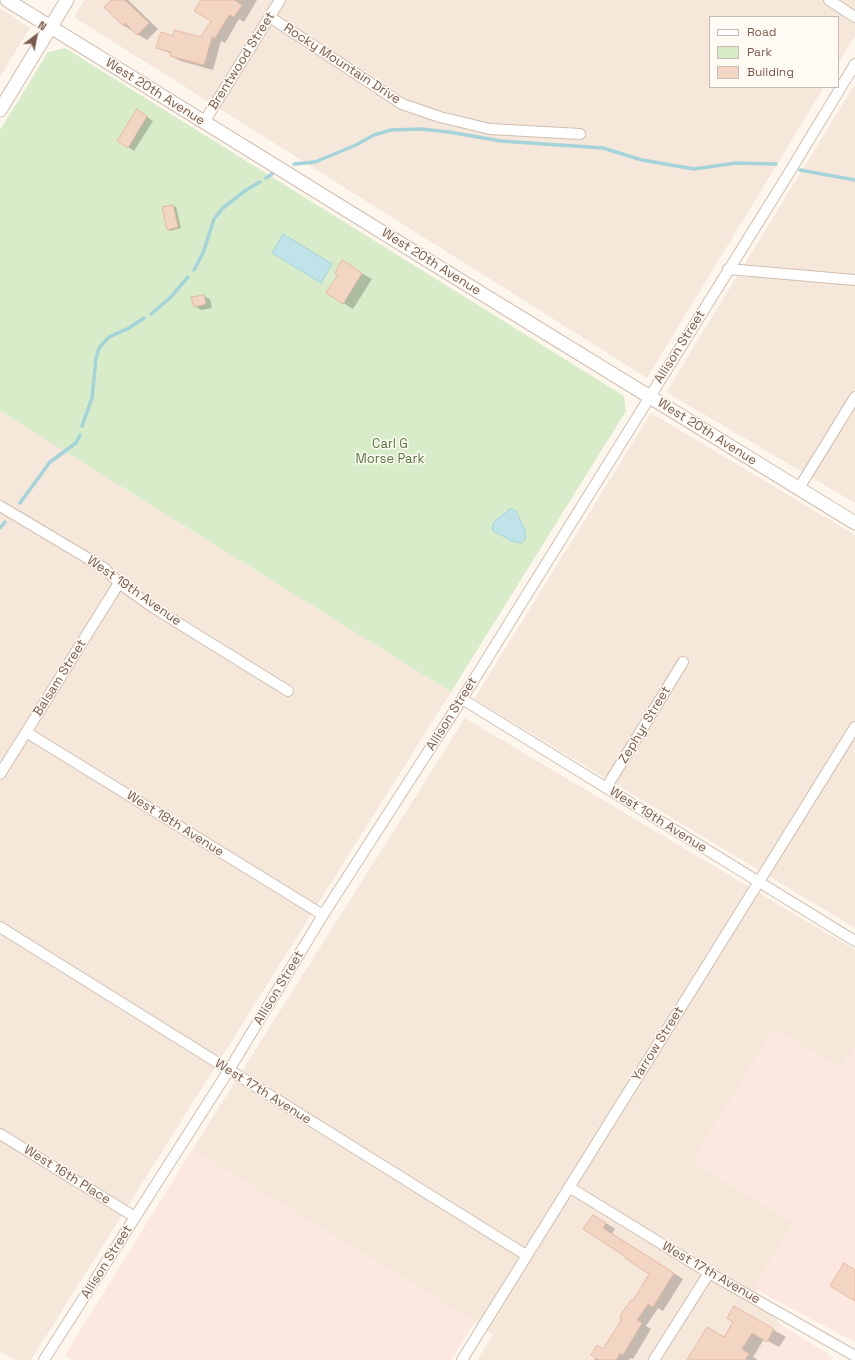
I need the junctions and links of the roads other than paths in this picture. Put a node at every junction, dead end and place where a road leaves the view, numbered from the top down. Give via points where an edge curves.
1 (7, 0) edge
2 (67, 0) edge
3 (280, 0) edge
4 (828, 0) edge
5 (270, 17) junction
6 (855, 17) edge
7 (50, 27) junction
8 (855, 64) edge
9 (844, 82) junction
10 (855, 84) edge
11 (0, 110) edge
12 (204, 122) junction
13 (580, 134) dead end
14 (728, 269) junction
15 (855, 280) edge
16 (650, 396) junction
17 (855, 397) edge
18 (799, 488) junction
19 (0, 506) edge
20 (855, 523) edge
21 (119, 583) junction
22 (683, 662) dead end
23 (288, 691) dead end
24 (462, 699) junction
25 (855, 727) edge
26 (26, 732) junction
27 (0, 774) edge
28 (606, 788) junction
29 (759, 882) junction
30 (323, 915) junction
31 (0, 927) edge
32 (855, 941) edge
33 (229, 1070) junction
34 (0, 1134) edge
35 (569, 1187) junction
36 (135, 1217) junction
37 (526, 1255) junction
38 (709, 1273) junction
39 (855, 1356) edge
40 (45, 1360) edge
41 (462, 1360) edge
42 (654, 1360) edge

1 - 7 street, West 20th Avenue
2 - 7 street
3 - 5 street, Brentwood Street
4 - 6 street
5 - 12 street, Brentwood Street
5 - 13 street, Rocky Mountain Drive via 402,104 440,117 490,128
7 - 11 street
7 - 12 street, West 20th Avenue
8 - 9 street, Allison Street
9 - 10 street
9 - 14 street, Allison Street
12 - 16 street, West 20th Avenue
14 - 15 street
14 - 16 street, Allison Street
16 - 18 street, West 20th Avenue
16 - 24 street, Allison Street
17 - 18 street
18 - 20 street, West 20th Avenue
19 - 21 street, West 19th Avenue via 104,568
21 - 23 street, West 19th Avenue via 154,608
21 - 26 street, Balsam Street
22 - 28 street, Zephyr Street
24 - 28 street, West 19th Avenue
24 - 30 street, Allison Street
25 - 29 street, Yarrow Street
26 - 27 street, Balsam Street
26 - 30 street, West 18th Avenue
28 - 29 street, West 19th Avenue
29 - 32 street, West 19th Avenue
29 - 35 street, Yarrow Street
30 - 33 street, Allison Street
31 - 33 street, West 17th Avenue
33 - 36 street, Allison Street
33 - 37 street, West 17th Avenue
34 - 36 street, West 16th Place
35 - 37 street, Yarrow Street
35 - 38 street, West 17th Avenue
36 - 40 street, Allison Street
37 - 41 street, Yarrow Street
38 - 39 street, West 17th Avenue
38 - 42 street

